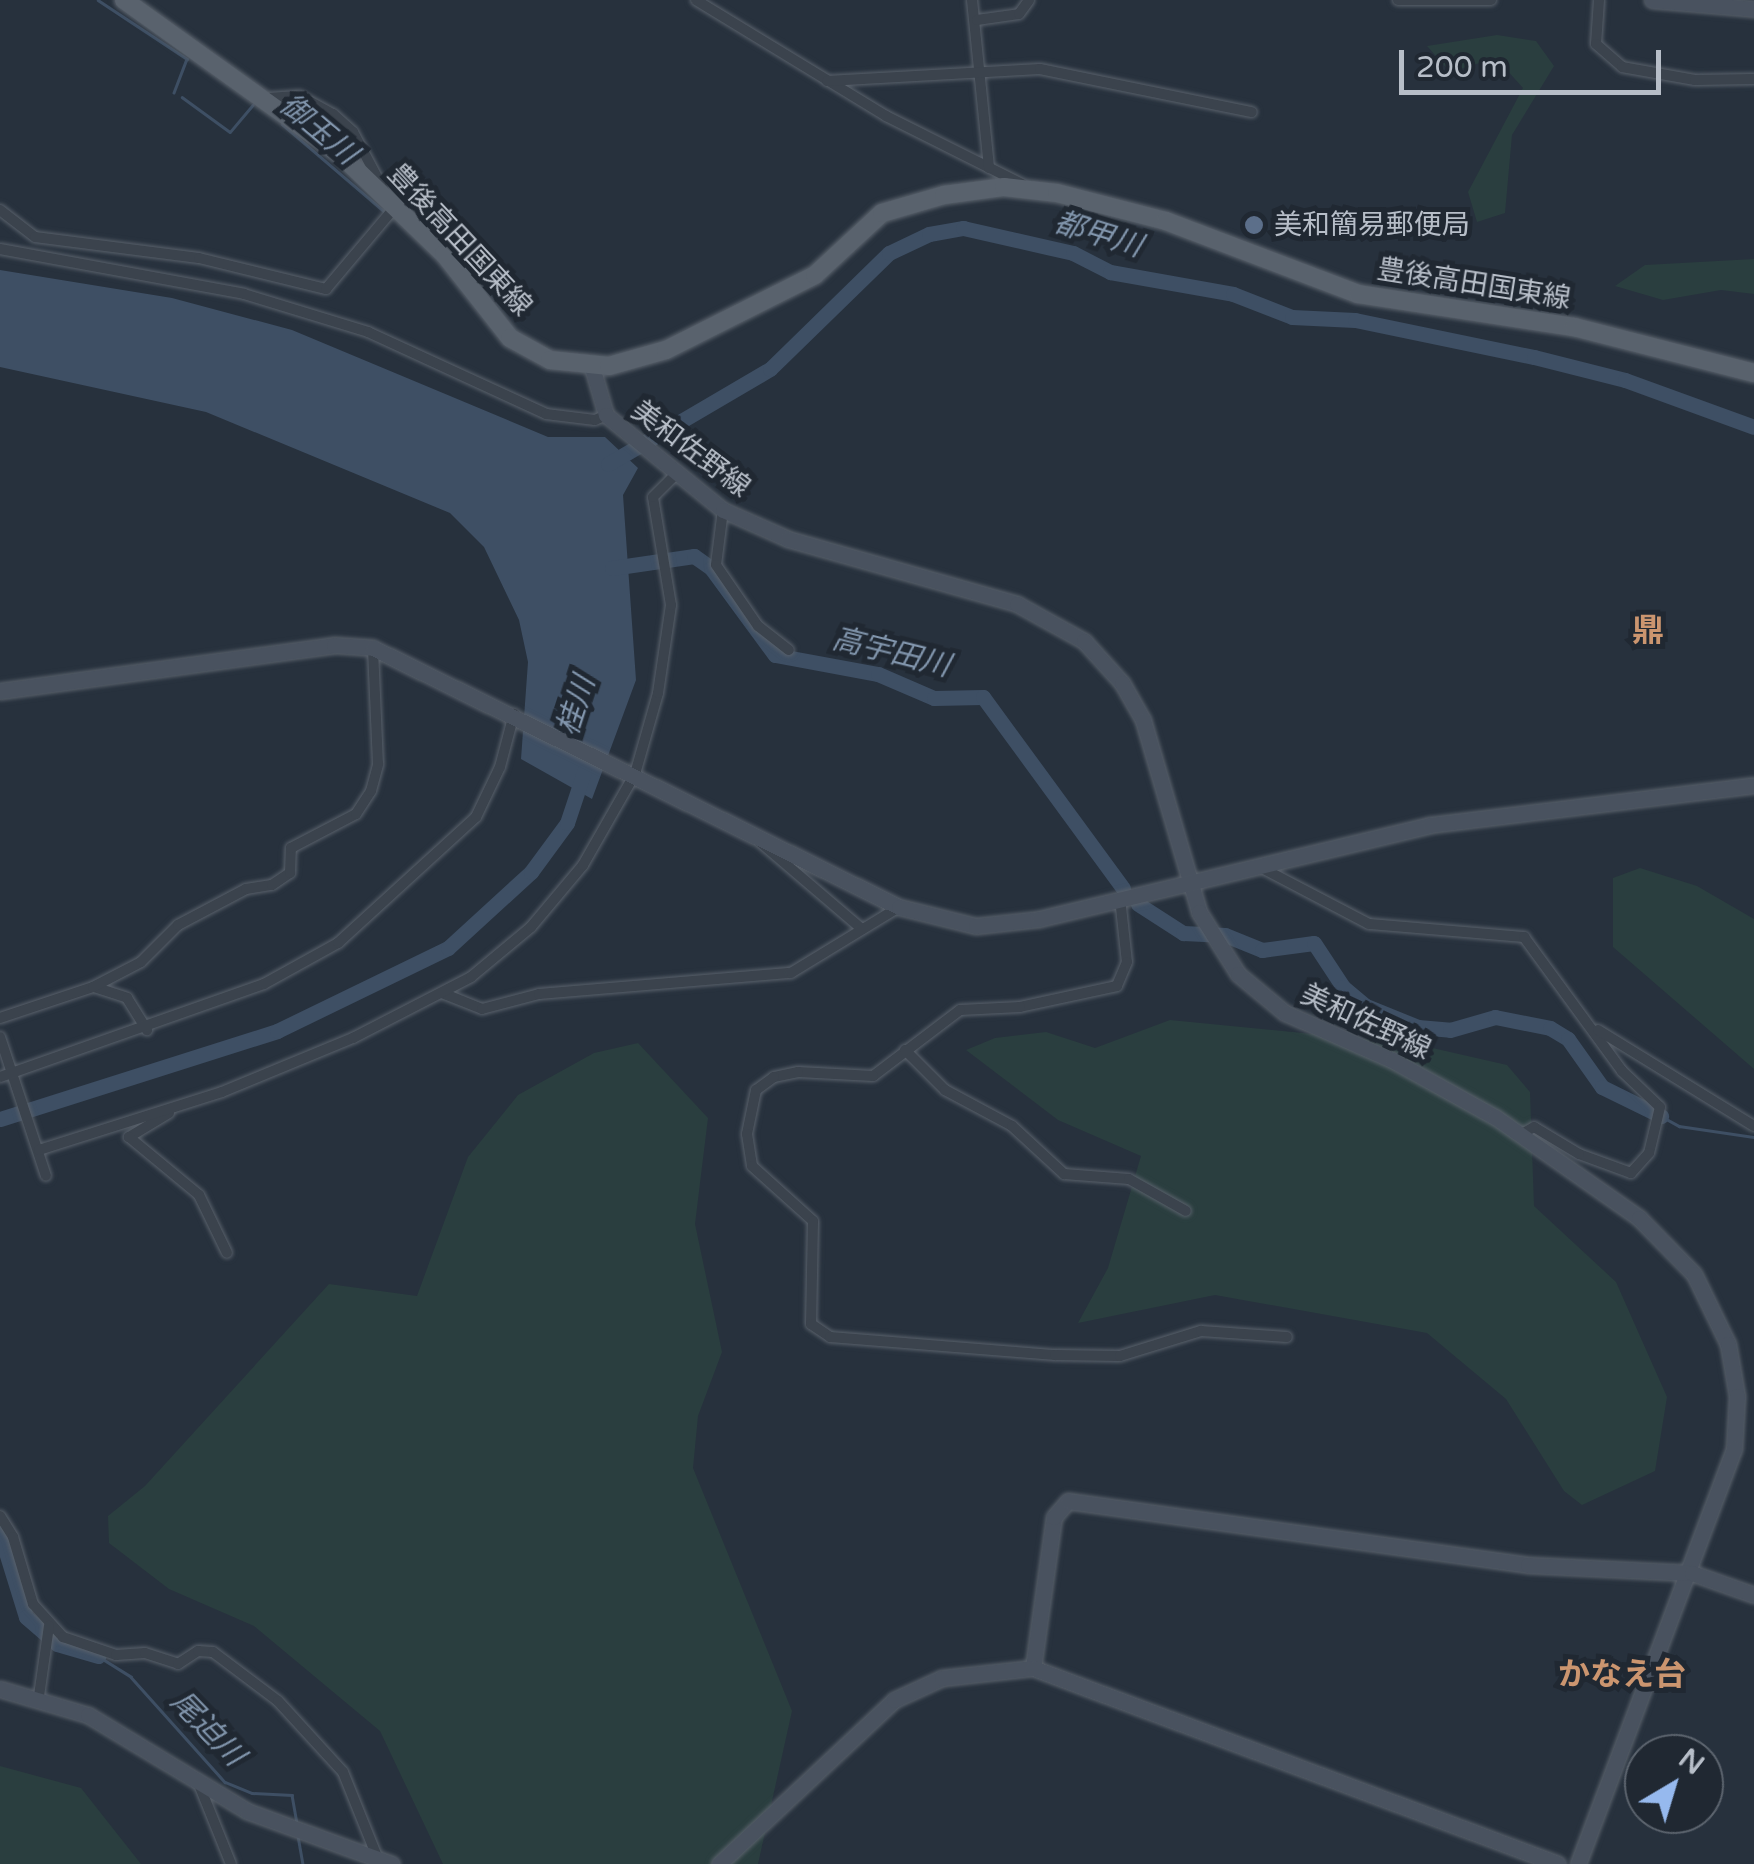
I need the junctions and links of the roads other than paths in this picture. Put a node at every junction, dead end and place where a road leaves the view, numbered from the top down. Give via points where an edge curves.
1 (124, 0) edge
2 (696, 0) edge
3 (972, 0) edge
4 (1029, 0) edge
5 (1398, 0) edge
6 (1491, 0) edge
7 (1599, 0) edge
8 (1652, 0) edge
9 (1754, 9) edge
10 (978, 20) junction
11 (982, 69) junction
12 (1754, 79) edge
13 (827, 81) junction
14 (269, 98) junction
15 (1252, 112) dead end
16 (989, 168) junction
17 (1032, 189) junction
18 (391, 203) junction
19 (0, 210) edge
20 (0, 249) edge
21 (592, 367) junction
22 (1754, 373) edge
23 (611, 419) junction
24 (674, 472) junction
25 (723, 510) junction
26 (372, 648) junction
27 (789, 650) dead end
28 (0, 691) edge
29 (516, 715) junction
30 (632, 772) junction
31 (1754, 784) edge
32 (758, 836) junction
33 (1253, 863) junction
34 (1189, 880) junction
35 (1120, 898) junction
36 (900, 906) junction
37 (862, 929) junction
38 (94, 987) junction
39 (442, 993) junction
40 (0, 1018) edge
41 (148, 1030) junction
42 (1597, 1030) junction
43 (0, 1037) edge
44 (906, 1050) junction
45 (15, 1075) junction
46 (0, 1077) edge
47 (183, 1105) junction
48 (1754, 1126) edge
49 (1520, 1135) junction
50 (38, 1148) junction
51 (46, 1176) dead end
52 (1186, 1211) dead end
53 (227, 1253) dead end
54 (1287, 1337) dead end
55 (0, 1516) edge
56 (1692, 1573) junction
57 (1754, 1595) edge
58 (49, 1626) junction
59 (1034, 1668) junction
60 (0, 1689) edge
61 (40, 1696) junction
62 (198, 1782) junction
63 (385, 1862) edge
64 (231, 1864) edge
65 (719, 1864) edge
66 (1558, 1864) edge
67 (1578, 1864) edge

1 - 14 main road, 豊後高田国東線
2 - 13 street
3 - 10 street
4 - 10 street via 1020,14
5 - 6 street
7 - 12 street via 1596,44 1622,67 1695,80
8 - 9 street
10 - 11 street
11 - 13 street
11 - 15 street via 1064,72
11 - 16 street
13 - 16 street
14 - 18 main road, 豊後高田国東線
14 - 18 street via 300,96 333,114 353,132
16 - 17 street
17 - 21 main road, 豊後高田国東線 via 944,195 894,207 776,299 666,350
17 - 22 main road, 豊後高田国東線 via 1166,220 1358,294 1574,326
18 - 19 street via 326,289 199,258 35,237
18 - 21 main road, 豊後高田国東線 via 510,338 550,360
20 - 23 street via 244,294 368,332 546,414
21 - 23 street, 美和佐野線
23 - 24 street, 美和佐野線
24 - 25 street, 美和佐野線
24 - 30 street via 653,497 668,557 666,648
25 - 27 street via 716,566 758,626
25 - 34 street, 美和佐野線 via 788,539 1017,604 1084,642 1122,684 1142,720
26 - 28 street via 334,645
26 - 29 street
26 - 38 street via 378,764 372,791 356,814 291,848 290,872 272,885 246,889 178,925 151,955
29 - 30 street
29 - 41 street via 476,817 379,909 338,944 264,984
30 - 32 street
30 - 39 street via 556,900 501,956
31 - 33 street via 1448,822
32 - 36 street
32 - 37 street
33 - 34 street
33 - 42 street via 1369,924 1524,937
34 - 35 street
34 - 49 street, 美和佐野線 via 1210,935 1238,974 1284,1013 1427,1078
35 - 36 street via 993,926 945,922
35 - 44 street via 1128,962 1120,985 1020,1008 960,1010
36 - 37 street
37 - 39 street via 792,974 539,994 482,1009
38 - 40 street
38 - 41 street via 127,998
39 - 47 street via 294,1064
41 - 45 street
42 - 48 street
42 - 49 street via 1622,1072 1659,1113 1647,1158 1628,1174 1534,1127
43 - 45 street
44 - 52 street via 945,1090 1012,1126 1064,1174 1129,1180
44 - 54 street via 864,1079 786,1074 764,1082 751,1099 746,1134 752,1166 812,1222 808,1304 816,1332 1072,1356 1120,1356 1201,1331
45 - 46 street
45 - 50 street
47 - 50 street
47 - 53 street via 130,1138 198,1195
49 - 56 street, 美和佐野線 via 1659,1235 1694,1274 1719,1320 1734,1371 1736,1436
50 - 51 street
55 - 58 street via 33,1604
56 - 57 street
56 - 59 street via 1528,1565 1068,1502 1054,1516
56 - 67 street, 美和佐野線
58 - 61 street
58 - 63 street via 116,1655 145,1653 178,1664 205,1650 241,1668 343,1772
59 - 65 street via 954,1675 894,1700
59 - 66 street
60 - 61 street
61 - 62 street via 111,1726
62 - 63 street via 297,1830
62 - 64 street

